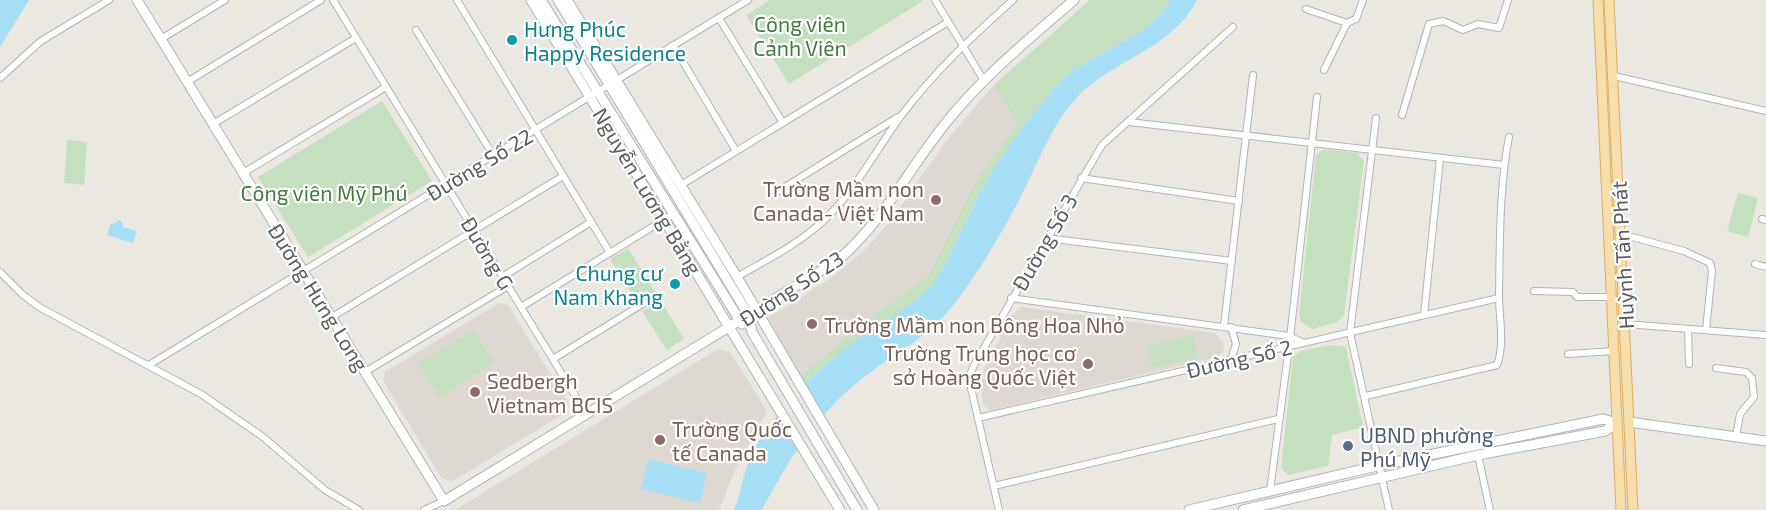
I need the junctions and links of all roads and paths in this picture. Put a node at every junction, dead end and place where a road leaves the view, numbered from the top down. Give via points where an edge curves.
1 (109, 0) edge
2 (137, 0) edge
3 (225, 0) edge
4 (321, 0) edge
5 (333, 0) edge
6 (457, 0) edge
7 (531, 0) edge
8 (541, 0) edge
9 (558, 0) edge
10 (567, 0) edge
11 (748, 0) edge
12 (935, 0) edge
13 (1013, 0) edge
14 (1074, 0) edge
15 (1363, 0) edge
16 (1508, 0) edge
17 (1598, 0) edge
18 (1610, 0) edge
19 (737, 3) edge
20 (1306, 9) dead end
21 (719, 18) junction
22 (948, 22) junction
23 (1347, 23) junction
24 (1233, 27) dead end
25 (416, 30) dead end
26 (356, 38) junction
27 (161, 39) junction
28 (673, 45) junction
29 (963, 45) junction
30 (1324, 70) dead end
31 (1253, 75) dead end
32 (1614, 76) junction
33 (0, 78) edge
34 (983, 79) junction
35 (187, 82) junction
36 (613, 82) junction
37 (386, 87) junction
38 (594, 94) junction
39 (1317, 97) dead end
40 (1766, 111) edge
41 (902, 115) junction
42 (1402, 116) dead end
43 (1376, 118) dead end
44 (1129, 122) junction
45 (783, 123) junction
46 (213, 124) junction
47 (535, 130) junction
48 (1246, 136) junction
49 (1509, 137) dead end
50 (1312, 143) junction
51 (1372, 150) junction
52 (736, 151) junction
53 (493, 155) junction
54 (1440, 158) junction
55 (1504, 165) junction
56 (243, 173) junction
57 (563, 176) junction
58 (1081, 178) junction
59 (446, 184) junction
60 (681, 185) junction
61 (772, 195) dead end
62 (1239, 201) junction
63 (669, 217) junction
64 (591, 222) junction
65 (474, 231) junction
66 (1621, 234) junction
67 (1046, 238) junction
68 (610, 253) junction
69 (1610, 256) junction
70 (1622, 256) junction
71 (1232, 261) junction
72 (1755, 264) dead end
73 (1766, 267) edge
74 (303, 271) junction
75 (0, 272) edge
76 (502, 277) junction
77 (737, 277) junction
78 (508, 286) junction
79 (1534, 291) dead end
80 (1612, 297) junction
81 (1011, 298) junction
82 (1499, 298) junction
83 (649, 300) dead end
84 (521, 307) junction
85 (753, 314) junction
86 (1425, 315) junction
87 (332, 318) junction
88 (735, 324) junction
89 (1626, 324) junction
90 (1227, 326) junction
91 (1688, 329) junction
92 (1706, 330) junction
93 (752, 332) junction
94 (1350, 333) junction
95 (1766, 335) edge
96 (1289, 336) junction
97 (1304, 343) junction
98 (1289, 347) junction
99 (1614, 351) junction
100 (1568, 354) dead end
101 (553, 359) junction
102 (1231, 360) junction
103 (1689, 364) dead end
104 (149, 365) junction
105 (1716, 368) dead end
106 (365, 372) junction
107 (1366, 396) junction
108 (587, 415) junction
109 (978, 418) junction
110 (1278, 419) junction
111 (1629, 422) junction
112 (1617, 423) junction
113 (1736, 436) junction
114 (1766, 441) edge
115 (1478, 455) junction
116 (1381, 465) junction
117 (1383, 477) junction
118 (994, 486) junction
119 (1270, 491) junction
120 (444, 501) junction
121 (359, 510) edge
122 (424, 510) edge
123 (840, 510) edge
124 (857, 510) edge
125 (874, 510) edge
126 (999, 510) edge
127 (1189, 510) edge
128 (1243, 510) edge
129 (1389, 510) edge
130 (1490, 510) edge
131 (1622, 510) edge
132 (1633, 510) edge

1 - 33 street via 41,41
2 - 27 main road, Đường Hưng Long
3 - 27 street
4 - 35 street
5 - 26 street, Đường G
6 - 47 street
7 - 38 main road, Nguyễn Lương Bằng
8 - 38 main road, Nguyễn Lương Bằng
9 - 36 main road, Nguyễn Lương Bằng
10 - 36 main road, Nguyễn Lương Bằng
11 - 19 street, Đường Số 22
12 - 22 street
13 - 29 street
14 - 34 main road, Đường Số 23
15 - 23 street via 1356,19
16 - 42 street via 1499,28 1478,24 1466,30 1443,21 1429,24
17 - 69 main road, Huỳnh Tấn Phát
18 - 32 main road, Huỳnh Tấn Phát
19 - 21 street, Đường Số 22
20 - 23 street
21 - 28 street, Đường Số 22
21 - 45 street
22 - 29 street
22 - 45 street
23 - 30 street
24 - 44 street, Đường Số 3
25 - 53 street
26 - 37 street, Đường G
26 - 46 street
27 - 35 main road, Đường Hưng Long
28 - 36 street, Đường Số 22
28 - 52 street
29 - 34 street
29 - 41 street
31 - 48 street
32 - 40 street
32 - 66 main road, Huỳnh Tấn Phát
34 - 85 main road, Đường Số 23 via 933,139 860,240 826,269
35 - 46 main road, Đường Hưng Long
36 - 38 street, Đường Số 22
36 - 60 main road, Nguyễn Lương Bằng
36 - 85 main road, Nguyễn Lương Bằng
37 - 56 street
37 - 59 street, Đường G
38 - 47 street, Đường Số 22
38 - 63 main road, Nguyễn Lương Bằng
39 - 50 street
41 - 61 street
41 - 77 street via 830,214 801,238
43 - 51 street
44 - 48 street
44 - 58 street, Đường Số 3 via 1102,145
45 - 52 street
46 - 56 main road, Đường Hưng Long
47 - 53 street, Đường Số 22
47 - 57 street
48 - 50 street
48 - 62 street
49 - 55 street
50 - 51 street
50 - 96 street
51 - 54 street
51 - 94 street
52 - 60 street
53 - 59 street, Đường Số 22
54 - 55 street
54 - 86 street
55 - 82 street
56 - 74 main road, Đường Hưng Long
57 - 64 street
57 - 65 street
58 - 62 street
58 - 67 street, Đường Số 3
59 - 65 street, Đường G
59 - 74 street, Đường Số 22
60 - 77 main road, Nguyễn Lương Bằng
62 - 71 street
63 - 68 street
63 - 88 main road, Nguyễn Lương Bằng
64 - 68 street
64 - 76 street
65 - 76 street, Đường G
65 - 87 street
66 - 70 main road, Huỳnh Tấn Phát
66 - 92 street via 1684,251 1710,263
67 - 71 street
67 - 81 street, Đường Số 3
68 - 84 street
69 - 70 main road
69 - 80 main road, Huỳnh Tấn Phát
70 - 89 main road, Huỳnh Tấn Phát
71 - 90 street
72 - 73 street
74 - 87 main road, Đường Hưng Long
74 - 104 street, Đường Số 22
75 - 104 street via 39,308
76 - 78 street, Đường G
77 - 85 main road, Nguyễn Lương Bằng
78 - 84 street, Đường G
78 - 106 street
79 - 80 street
80 - 99 main road, Huỳnh Tấn Phát
81 - 90 street
81 - 109 street, Đường Số 3 via 970,375
82 - 86 street, Đường Số 2
82 - 107 street via 1501,355 1497,364
83 - 101 street
84 - 101 street, Đường G
85 - 88 main road, Đường Số 23
85 - 93 main road, Nguyễn Lương Bằng
85 - 125 main road, Nguyễn Lương Bằng
86 - 94 street, Đường Số 2
87 - 106 main road, Đường Hưng Long
88 - 93 main road, Nguyễn Lương Bằng
88 - 108 main road, Đường Số 23
88 - 123 main road, Nguyễn Lương Bằng via 764,382
89 - 91 street
89 - 111 main road, Huỳnh Tấn Phát
90 - 96 street
90 - 102 street via 1236,344
91 - 92 street
91 - 103 street
92 - 95 street
93 - 124 main road, Nguyễn Lương Bằng
94 - 97 street, Đường Số 2
94 - 107 street
96 - 97 street
96 - 98 street
97 - 98 street, Đường Số 2
98 - 102 street, Đường Số 2
98 - 110 street
99 - 100 street
99 - 112 main road, Huỳnh Tấn Phát
101 - 108 street, Đường G
102 - 109 street, Đường Số 2
104 - 121 street via 233,415 325,490
105 - 113 street via 1746,372 1752,378 1755,398 1740,414
106 - 120 main road, Đường Hưng Long
107 - 116 street
108 - 120 main road, Đường Số 23
109 - 118 street, Đường Số 3
110 - 118 street
110 - 119 street
111 - 112 main road
111 - 113 main road
111 - 132 main road, Huỳnh Tấn Phát
112 - 115 main road via 1605,431
112 - 116 main road via 1603,419
112 - 131 main road, Huỳnh Tấn Phát
113 - 114 main road
115 - 117 main road
115 - 130 street
116 - 117 street
116 - 119 main road
117 - 128 main road
117 - 129 street
118 - 126 street, Đường Số 3
119 - 127 main road
120 - 122 street

